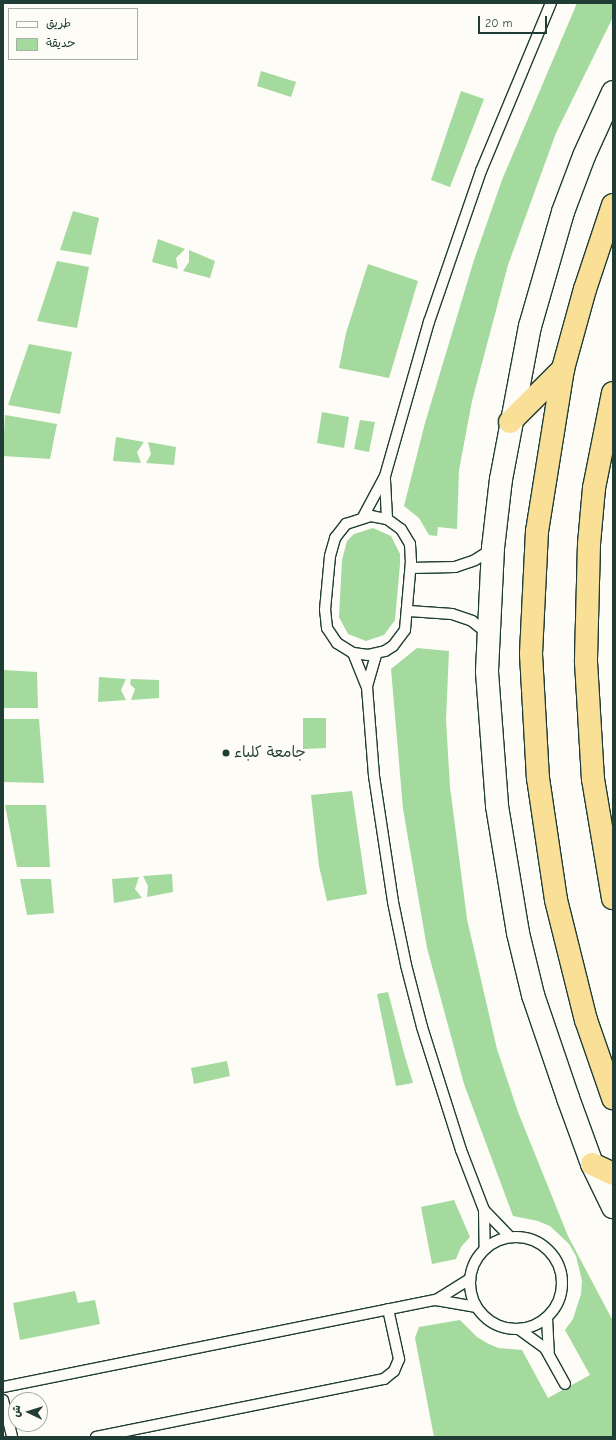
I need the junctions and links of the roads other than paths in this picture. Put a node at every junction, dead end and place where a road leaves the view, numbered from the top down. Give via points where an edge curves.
1 (551, 3) edge
2 (613, 92) edge
3 (613, 205) edge
4 (564, 369) junction
5 (613, 393) edge
6 (510, 422) junction
7 (385, 476) junction
8 (363, 517) junction
9 (387, 519) junction
10 (493, 548) junction
11 (411, 568) junction
12 (409, 611) junction
13 (488, 634) junction
14 (353, 653) junction
15 (376, 655) junction
16 (367, 687) junction
17 (613, 898) edge
18 (613, 1098) edge
19 (592, 1164) junction
20 (613, 1174) edge
21 (613, 1207) edge
22 (484, 1210) junction
23 (510, 1237) junction
24 (485, 1249) junction
25 (470, 1279) junction
26 (436, 1300) junction
27 (476, 1307) junction
28 (388, 1310) junction
29 (547, 1318) junction
30 (520, 1330) junction
31 (550, 1356) junction
32 (565, 1384) dead end
33 (3, 1387) edge
34 (3, 1400) edge
35 (12, 1437) edge
36 (96, 1437) edge

1 - 7 lane via 510,97 454,246
2 - 6 street via 584,156 545,269
3 - 4 highway via 585,289
4 - 6 highway
4 - 18 highway via 537,531 532,608 533,716 545,839 556,900 586,1020
5 - 17 highway via 593,496 586,662 594,779
6 - 10 street
7 - 8 lane
7 - 9 lane
8 - 9 lane
8 - 14 lane via 346,524 335,538 330,556 326,603 325,619 332,636 344,649
9 - 11 lane via 406,536 411,553
10 - 11 lane via 475,560 455,567
10 - 13 street
11 - 12 lane
12 - 13 lane via 452,614 472,621
12 - 15 lane via 406,630 400,639
13 - 19 street via 492,756 506,870 515,919 533,995
14 - 15 lane
14 - 16 lane
15 - 16 lane
16 - 22 lane via 382,839 406,965 440,1089
19 - 20 highway
19 - 21 street
22 - 23 lane
22 - 24 lane
23 - 24 lane via 492,1243
23 - 29 lane via 527,1238 543,1245 558,1264 562,1275 560,1299
24 - 25 lane via 472,1268
25 - 26 lane
25 - 27 lane
26 - 27 lane
26 - 28 lane
27 - 30 lane via 495,1325
28 - 33 lane
28 - 36 lane via 399,1359 394,1371 384,1378
29 - 30 lane
29 - 31 lane via 546,1337
30 - 31 lane via 538,1340
31 - 32 lane
34 - 35 lane

